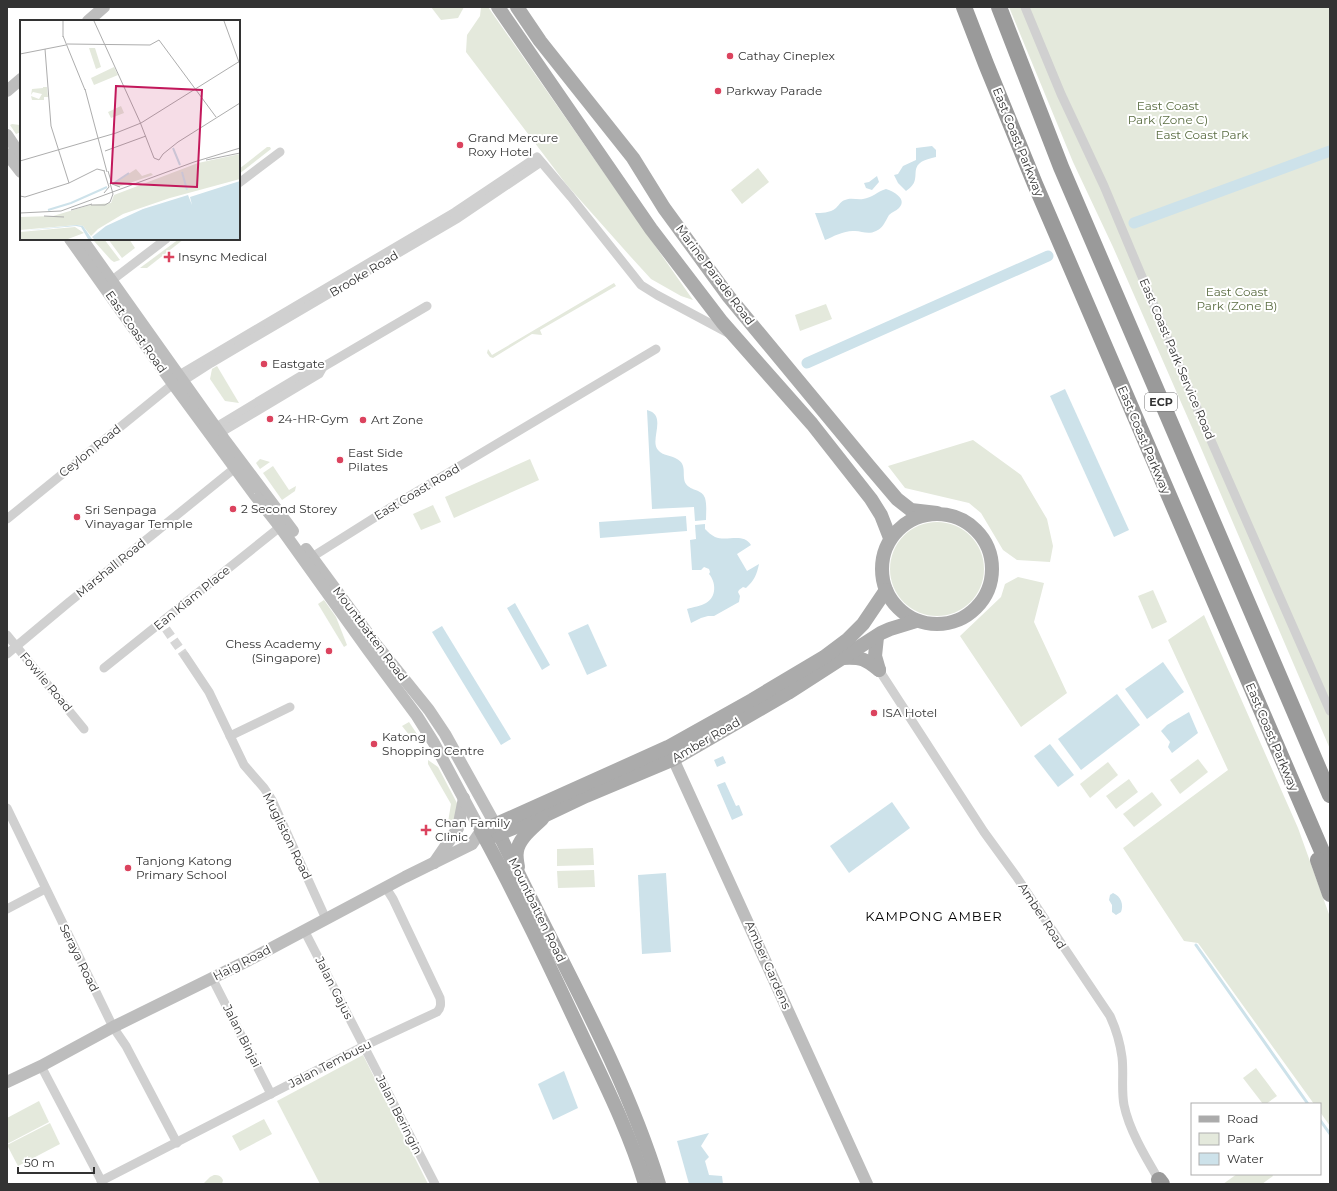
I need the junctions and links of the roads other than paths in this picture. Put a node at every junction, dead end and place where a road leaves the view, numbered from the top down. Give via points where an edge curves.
1 (104, 7) edge
2 (498, 7) edge
3 (517, 7) edge
4 (964, 7) edge
5 (999, 7) edge
6 (1025, 7) edge
7 (89, 20) edge
8 (20, 80) edge
9 (7, 91) edge
10 (7, 135) edge
11 (280, 152) dead end
12 (7, 154) edge
13 (20, 154) edge
14 (539, 159) joint
15 (20, 171) edge
16 (240, 182) edge
17 (71, 240) edge
18 (83, 240) edge
19 (165, 240) edge
20 (111, 281) junction
21 (427, 306) dead end
22 (736, 337) junction
23 (656, 349) dead end
24 (178, 380) junction
25 (218, 430) junction
26 (235, 468) junction
27 (937, 513) junction
28 (7, 519) edge
29 (280, 527) junction
30 (890, 538) junction
31 (307, 558) junction
32 (886, 590) junction
33 (916, 621) junction
34 (7, 636) edge
35 (877, 637) junction
36 (16, 647) junction
37 (7, 654) edge
38 (185, 656) tunnel mouth
39 (841, 658) junction
40 (104, 668) dead end
41 (879, 670) junction
42 (290, 707) dead end
43 (1330, 711) edge
44 (84, 729) dead end
45 (230, 736) junction
46 (671, 753) junction
47 (1292, 783) junction
48 (1330, 795) edge
49 (464, 798) junction
50 (7, 808) edge
51 (546, 815) junction
52 (497, 829) junction
53 (481, 837) junction
54 (434, 864) junction
55 (1330, 870) edge
56 (518, 874) junction
57 (386, 888) junction
58 (45, 889) junction
59 (1330, 894) edge
60 (7, 909) edge
61 (326, 919) junction
62 (304, 930) junction
63 (212, 978) junction
64 (113, 1027) junction
65 (364, 1046) junction
66 (41, 1066) junction
67 (7, 1082) edge
68 (271, 1094) junction
69 (177, 1143) junction
70 (102, 1183) edge
71 (1160, 1183) edge
72 (435, 1184) edge
73 (645, 1184) edge
74 (659, 1184) edge
75 (867, 1184) edge

1 - 7 main road
2 - 22 main road, Marine Parade Road via 651,229
3 - 27 main road, Marine Parade Road via 540,42 633,158 664,208 729,297 869,466 897,499 911,510
4 - 47 highway, East Coast Parkway / ECP via 1035,184
5 - 48 highway, ECP via 1061,167
6 - 43 street, East Coast Park Service Road
8 - 9 main road
10 - 13 main road
11 - 16 street
12 - 15 main road
14 - 22 street, Marine Parade Road via 641,285
14 - 24 street, Brooke Road
17 - 24 main road, East Coast Road
18 - 20 main road, East Coast Road
19 - 20 street, East Coast Road
20 - 24 main road, East Coast Road
21 - 25 street via 322,367 319,374 261,403
22 - 30 main road, Marine Parade Road via 812,424 871,499
23 - 31 street, East Coast Road
24 - 25 main road, East Coast Road
24 - 26 main road, East Coast Road
24 - 28 street, Ceylon Road
25 - 31 main road, East Coast Road
26 - 29 main road, East Coast Road
26 - 36 street, Marshall Road
27 - 30 main road, Amber Road via 919,515 903,524
27 - 33 main road, Amber Road via 954,515 969,523 981,534 989,548 991,582 985,597 974,610 960,620 944,624
29 - 31 main road, East Coast Road
29 - 40 street, Ean Kiam Place via 163,626
30 - 32 main road, Amber Road via 883,554 881,572
31 - 49 main road, Mountbatten Road via 368,650 417,716
31 - 52 main road, Mountbatten Road via 429,710
32 - 33 main road, Amber Road via 893,603
32 - 46 main road, Amber Road via 863,624 848,639 824,657
33 - 35 main road, Amber Road via 890,629
34 - 36 street, Fowlie Road
35 - 39 main road, Amber Road
35 - 41 main road via 875,656
36 - 37 street, Marshall Road
36 - 44 street, Fowlie Road
38 - 45 street, Mugliston Road via 209,692
39 - 41 main road via 857,657
39 - 46 main road, Amber Road via 788,692
41 - 71 street, Amber Road via 984,832 1110,1016 1118,1033 1122,1057 1124,1106
42 - 45 street
45 - 61 street, Mugliston Road via 244,765 272,800
46 - 51 main road, Amber Road
46 - 52 main road, Amber Road
46 - 75 main road, Amber Gardens
47 - 55 highway, East Coast Parkway / ECP
47 - 59 highway, ECP
49 - 53 main road, Mountbatten Road
49 - 54 main road via 458,828
50 - 58 street, Seraya Road
51 - 52 main road, Amber Road
51 - 56 main road via 524,837 519,846
52 - 53 main road, Amber Road
52 - 56 main road, Mountbatten Road
53 - 54 main road, Haig Road
53 - 73 main road, Mountbatten Road via 555,978 622,1120
54 - 57 main road, Haig Road
56 - 74 main road, Mountbatten Road via 623,1086
57 - 61 main road, Haig Road
57 - 65 street, Jalan Tembusu via 394,899 440,998 441,1006 437,1012
58 - 60 street
58 - 64 street, Seraya Road
61 - 62 main road, Haig Road
62 - 63 main road, Haig Road
62 - 65 street, Jalan Gajus
63 - 64 main road, Haig Road
63 - 68 street, Jalan Binjai
64 - 66 main road, Haig Road
64 - 69 street via 126,1046
65 - 68 street, Jalan Tembusu
65 - 72 street, Jalan Beringin
66 - 67 main road, Haig Road
66 - 70 street, Jalan Tembusu
68 - 69 street, Jalan Tembusu
69 - 70 street, Jalan Tembusu

